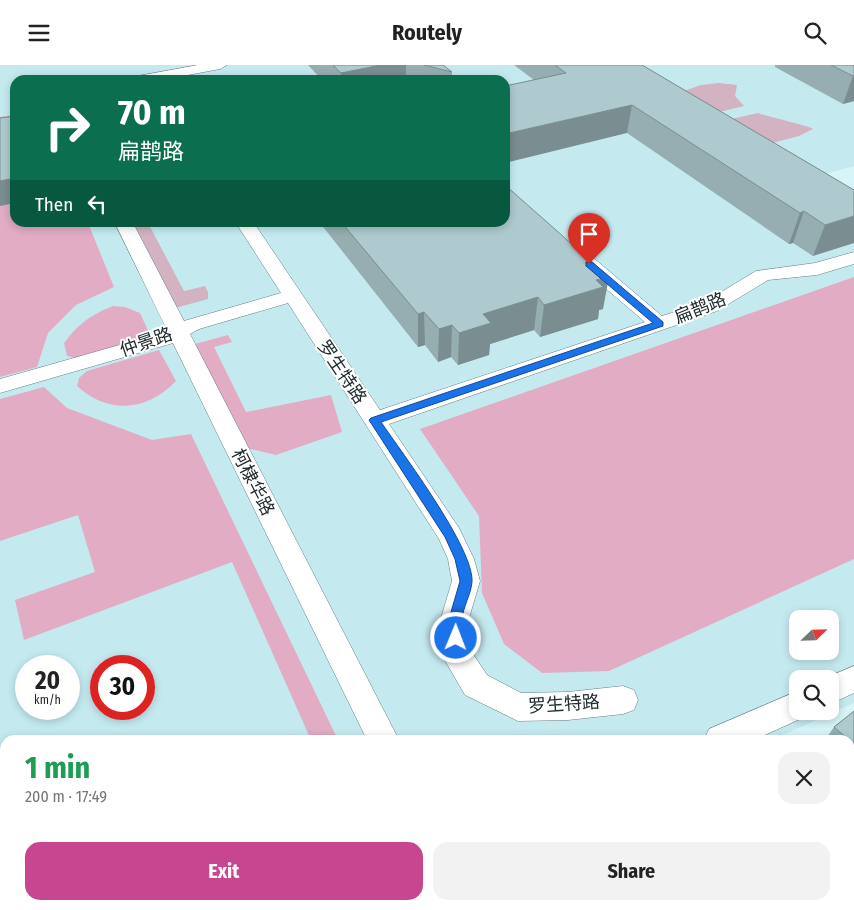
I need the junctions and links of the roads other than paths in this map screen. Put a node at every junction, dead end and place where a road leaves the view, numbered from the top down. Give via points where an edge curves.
1 (220, 65) edge
2 (165, 75) edge
3 (126, 227) edge
4 (247, 227) edge
5 (571, 249) edge
6 (854, 258) edge
7 (292, 296) junction
8 (659, 324) junction
9 (177, 332) junction
10 (0, 386) edge
11 (375, 420) junction
12 (854, 679) edge
13 (839, 686) edge
14 (623, 700) dead end
15 (789, 709) edge
16 (380, 735) edge
17 (731, 735) edge

1 - 2 street
3 - 9 street, 柯棣华路
4 - 7 street, 罗生特路
5 - 8 street
6 - 8 street, 扁鹊路 via 817,269 763,275 710,307
7 - 9 street, 仲景路
7 - 11 street, 罗生特路
8 - 11 street, 扁鹊路
9 - 10 street, 仲景路 via 166,339
9 - 16 street, 柯棣华路
11 - 14 street, 罗生特路 via 450,535 461,559 466,581 455,619 458,657 476,685 518,707
12 - 13 street
15 - 17 street

